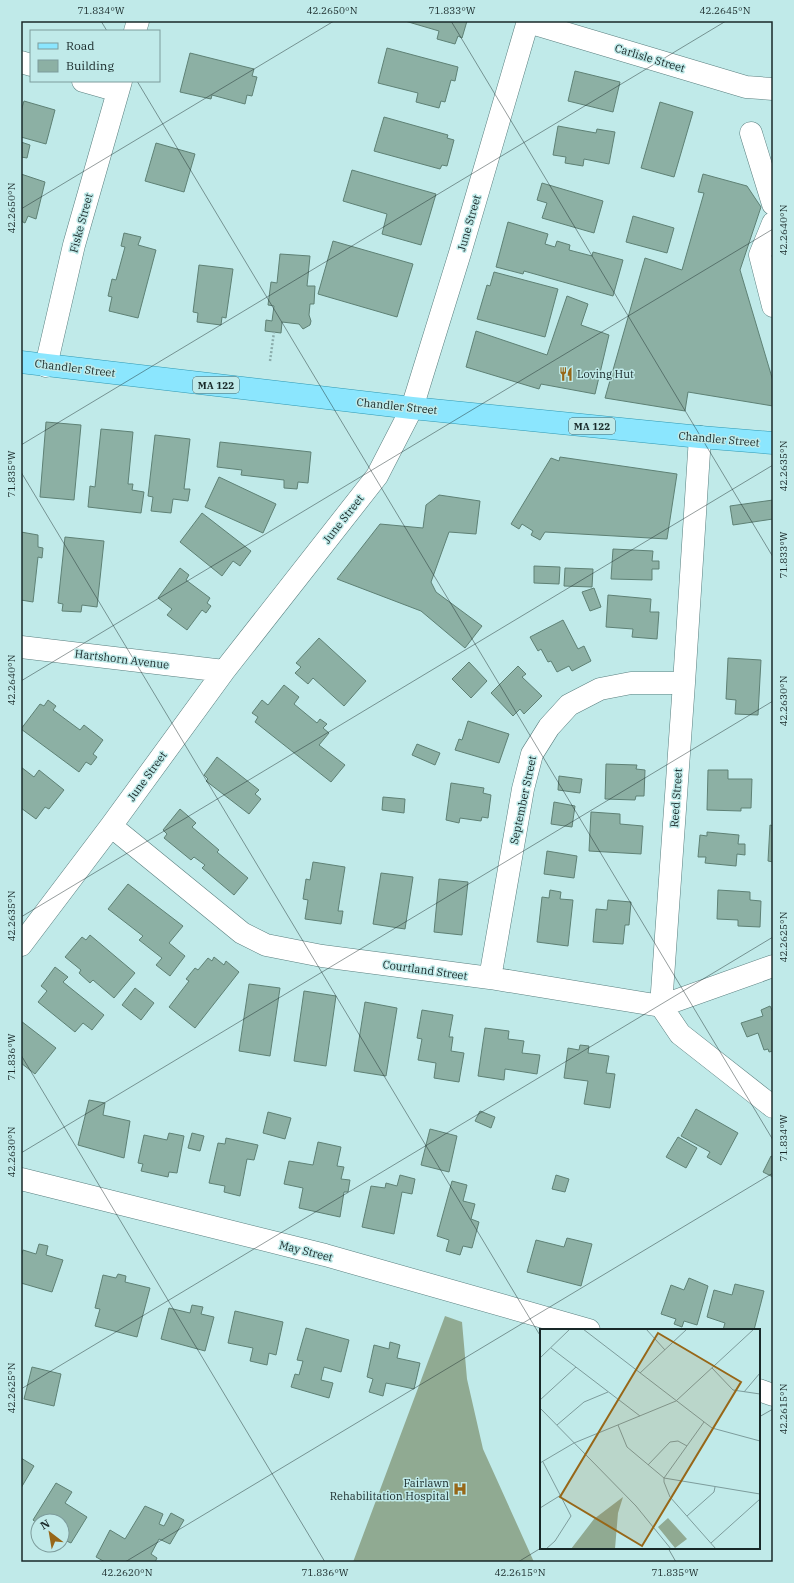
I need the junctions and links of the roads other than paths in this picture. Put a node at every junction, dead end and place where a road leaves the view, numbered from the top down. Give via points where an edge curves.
1 (528, 22) edge
2 (90, 82) edge
3 (119, 86) edge
4 (773, 89) edge
5 (751, 133) dead end
6 (773, 204) edge
7 (773, 223) edge
8 (766, 253) edge
9 (773, 306) edge
10 (21, 362) edge
11 (46, 366) junction
12 (412, 408) junction
13 (700, 438) junction
14 (773, 443) edge
15 (21, 647) edge
16 (224, 671) junction
17 (684, 683) junction
18 (111, 826) junction
19 (21, 945) edge
20 (773, 966) edge
21 (490, 978) junction
22 (661, 1006) junction
23 (773, 1107) edge
24 (21, 1179) edge
25 (585, 1329) edge
26 (760, 1390) edge
27 (773, 1395) edge

1 - 4 street, Carlisle Street via 746,86
1 - 12 street, June Street
2 - 3 street
3 - 11 street, Fiske Street via 74,245
5 - 6 street
7 - 8 street
8 - 9 street
10 - 11 main road, Chandler Street / MA 122
11 - 12 main road, Chandler Street / MA 122
12 - 13 main road, Chandler Street / MA 122
12 - 16 street, June Street via 377,476
13 - 14 main road, Chandler Street / MA 122
13 - 17 street, Reed Street
15 - 16 street, Hartshorn Avenue
16 - 18 street, June Street
17 - 21 street, September Street via 631,683 600,689 569,705 549,727 532,754 523,789
17 - 22 street, Reed Street
18 - 19 street, June Street
18 - 21 street, Courtland Street via 242,933 266,945 322,956
20 - 22 street, Courtland Street
21 - 22 street, Courtland Street
22 - 23 street via 680,1034
24 - 25 street, May Street via 325,1255
26 - 27 street

